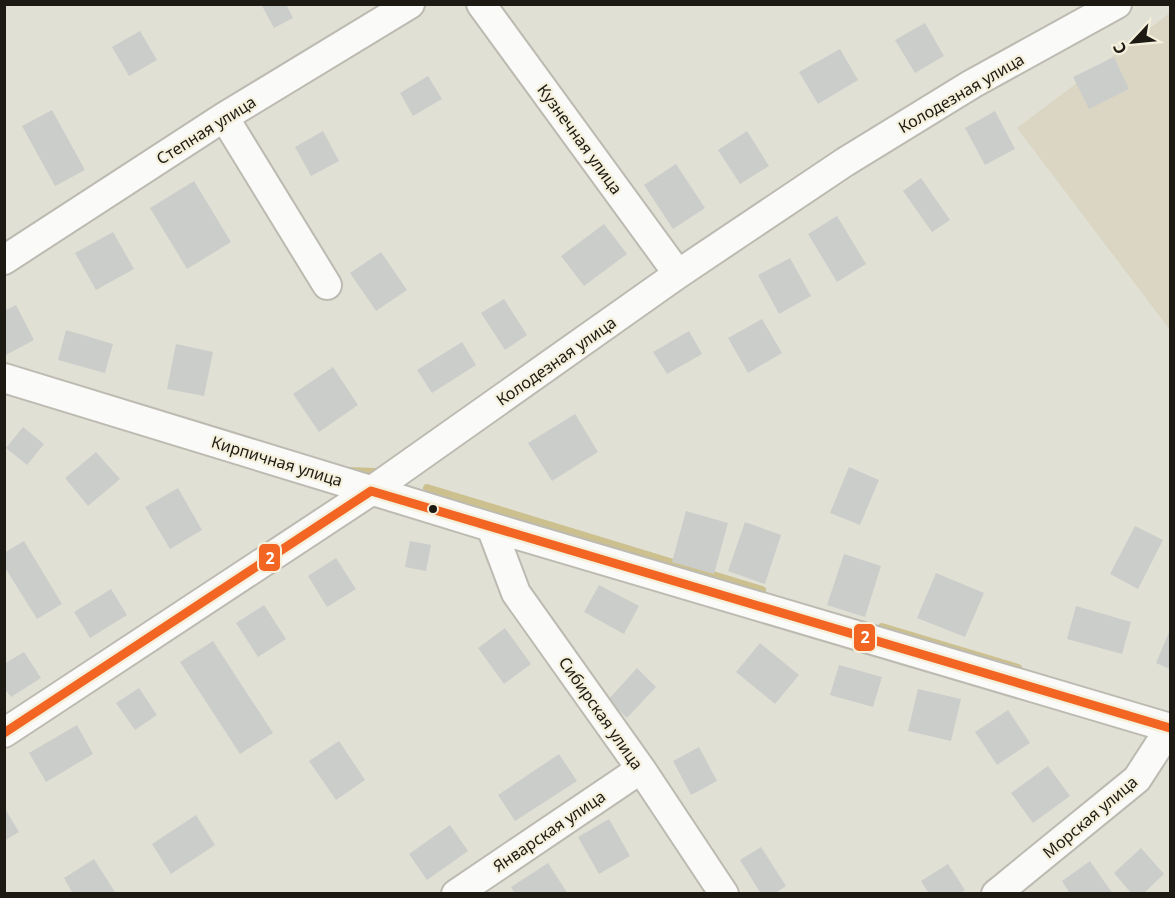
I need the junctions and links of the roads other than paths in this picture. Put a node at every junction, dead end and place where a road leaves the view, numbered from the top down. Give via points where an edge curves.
1 (410, 4) edge
2 (481, 4) edge
3 (1117, 4) edge
4 (224, 117) junction
5 (4, 260) edge
6 (678, 274) junction
7 (327, 285) dead end
8 (4, 378) edge
9 (371, 491) junction
10 (490, 527) junction
11 (1170, 728) edge
12 (4, 733) edge
13 (641, 770) junction
14 (456, 894) edge
15 (724, 894) edge
16 (996, 894) edge

1 - 4 street, Степная улица
2 - 6 street, Кузнечная улица
3 - 6 street, Колодезная улица via 972,84 864,150
4 - 5 street, Степная улица
4 - 7 street
6 - 9 street, Колодезная улица
8 - 9 street, Кирпичная улица
9 - 10 street, Кирпичная улица
9 - 12 street, Колодезная улица
10 - 11 street, Кирпичная улица
10 - 13 street, Сибирская улица via 516,593
11 - 16 street, Морская улица via 1137,779
13 - 14 street, Январская улица
13 - 15 street, Сибирская улица

